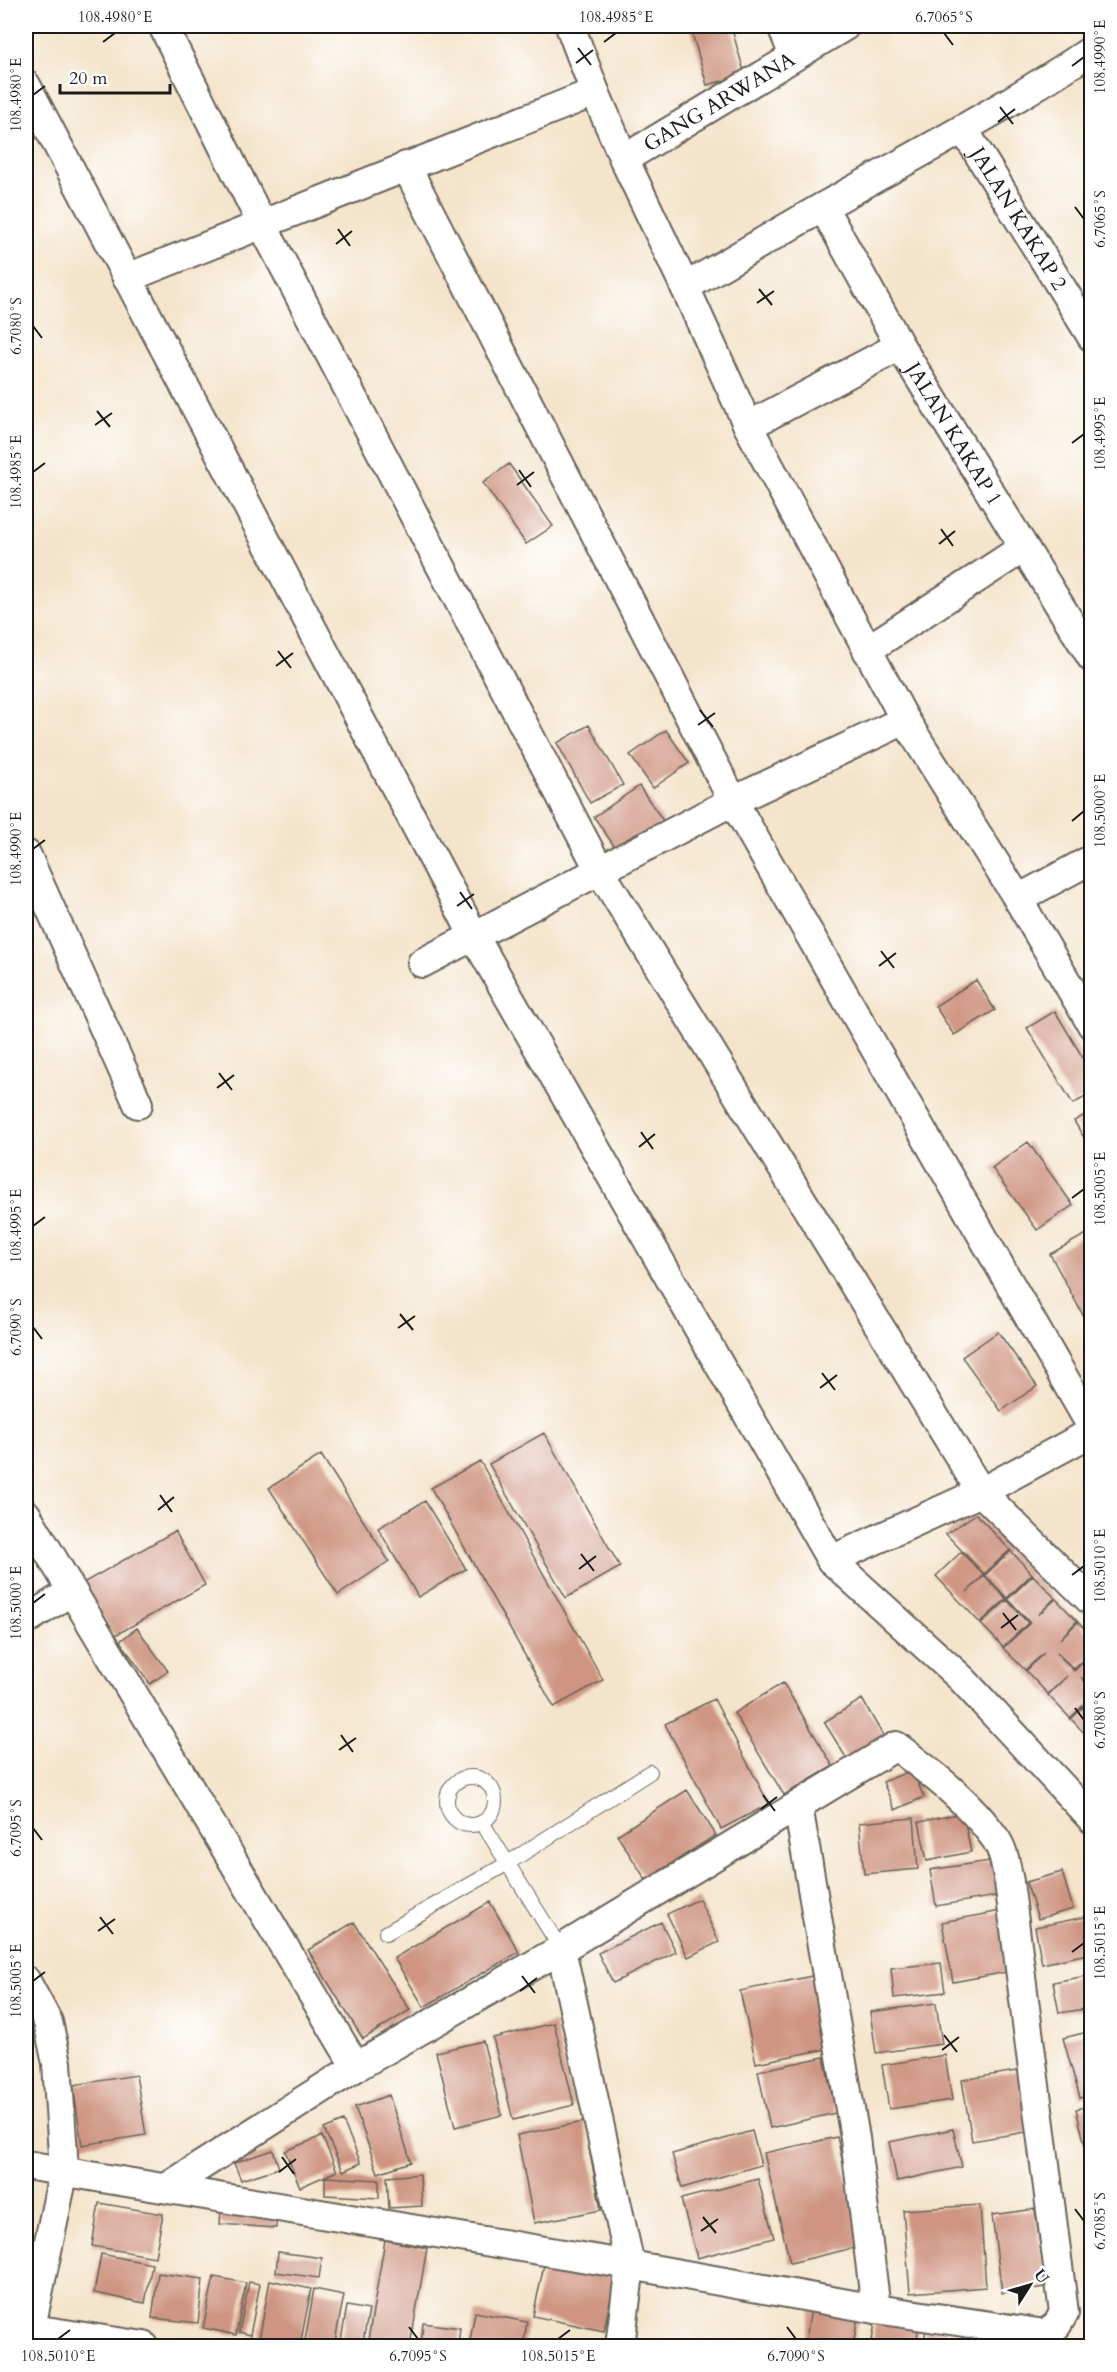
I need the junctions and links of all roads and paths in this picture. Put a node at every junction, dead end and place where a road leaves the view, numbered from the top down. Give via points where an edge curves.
1 (163, 26) edge
2 (570, 26) edge
3 (782, 26) edge
4 (845, 26) edge
5 (1092, 50) edge
6 (794, 56) junction
7 (26, 85) edge
8 (595, 92) junction
9 (964, 129) junction
10 (624, 159) junction
11 (406, 166) junction
12 (823, 207) junction
13 (262, 224) junction
14 (127, 278) junction
15 (685, 287) junction
16 (1092, 337) edge
17 (900, 346) junction
18 (748, 426) junction
19 (1023, 548) junction
20 (867, 650) junction
21 (1092, 658) edge
22 (905, 720) junction
23 (733, 801) junction
24 (26, 854) edge
25 (1092, 859) edge
26 (599, 869) junction
27 (1018, 899) junction
28 (474, 936) junction
29 (422, 963) dead end
30 (1092, 1025) edge
31 (138, 1104) dead end
32 (1092, 1427) edge
33 (1092, 1432) edge
34 (981, 1492) junction
35 (26, 1514) edge
36 (831, 1560) junction
37 (72, 1591) junction
38 (1092, 1602) edge
39 (26, 1620) edge
40 (650, 1772) dead end
41 (798, 1806) junction
42 (1092, 1819) edge
43 (483, 1824) dead end
44 (508, 1863) junction
45 (386, 1933) dead end
46 (561, 1949) junction
47 (26, 1981) edge
48 (356, 2067) junction
49 (26, 2164) edge
50 (64, 2170) junction
51 (166, 2188) junction
52 (630, 2265) junction
53 (876, 2309) junction
54 (27, 2334) edge
55 (144, 2346) edge
56 (620, 2346) edge

1 - 13 street
2 - 8 street
3 - 6 street
4 - 6 street, GANG ARWANA
5 - 9 street
6 - 10 street, GANG ARWANA
7 - 14 street
8 - 10 street
8 - 11 street
9 - 12 street
9 - 16 street, JALAN KAKAP 2
10 - 15 street
11 - 13 street
11 - 23 street
12 - 15 street
12 - 17 street, JALAN KAKAP 1
13 - 14 street
13 - 26 street
14 - 28 street
15 - 18 street
17 - 18 street
17 - 19 street, JALAN KAKAP 1
18 - 20 street
19 - 20 street
19 - 21 street, JALAN KAKAP 1
20 - 22 street
22 - 23 street
22 - 27 street
23 - 26 street
23 - 32 street
24 - 31 street
25 - 27 street
26 - 28 street
26 - 34 street
27 - 30 street
28 - 29 street
28 - 36 street
33 - 34 street
34 - 36 street
34 - 38 street
35 - 37 street
36 - 42 street via 962,1679
37 - 39 street
37 - 48 street
40 - 44 lane
41 - 46 street
41 - 53 street via 855,2138
41 - 53 street via 896,1746 952,1790 996,1838 1009,1882 1064,2313 1045,2334
43 - 44 lane
44 - 45 lane
44 - 46 lane
46 - 48 street
46 - 52 street
47 - 50 street via 48,2022 57,2063
48 - 51 street
49 - 50 street
50 - 51 street
50 - 54 street
51 - 52 street
52 - 53 street
52 - 56 street
54 - 55 street

